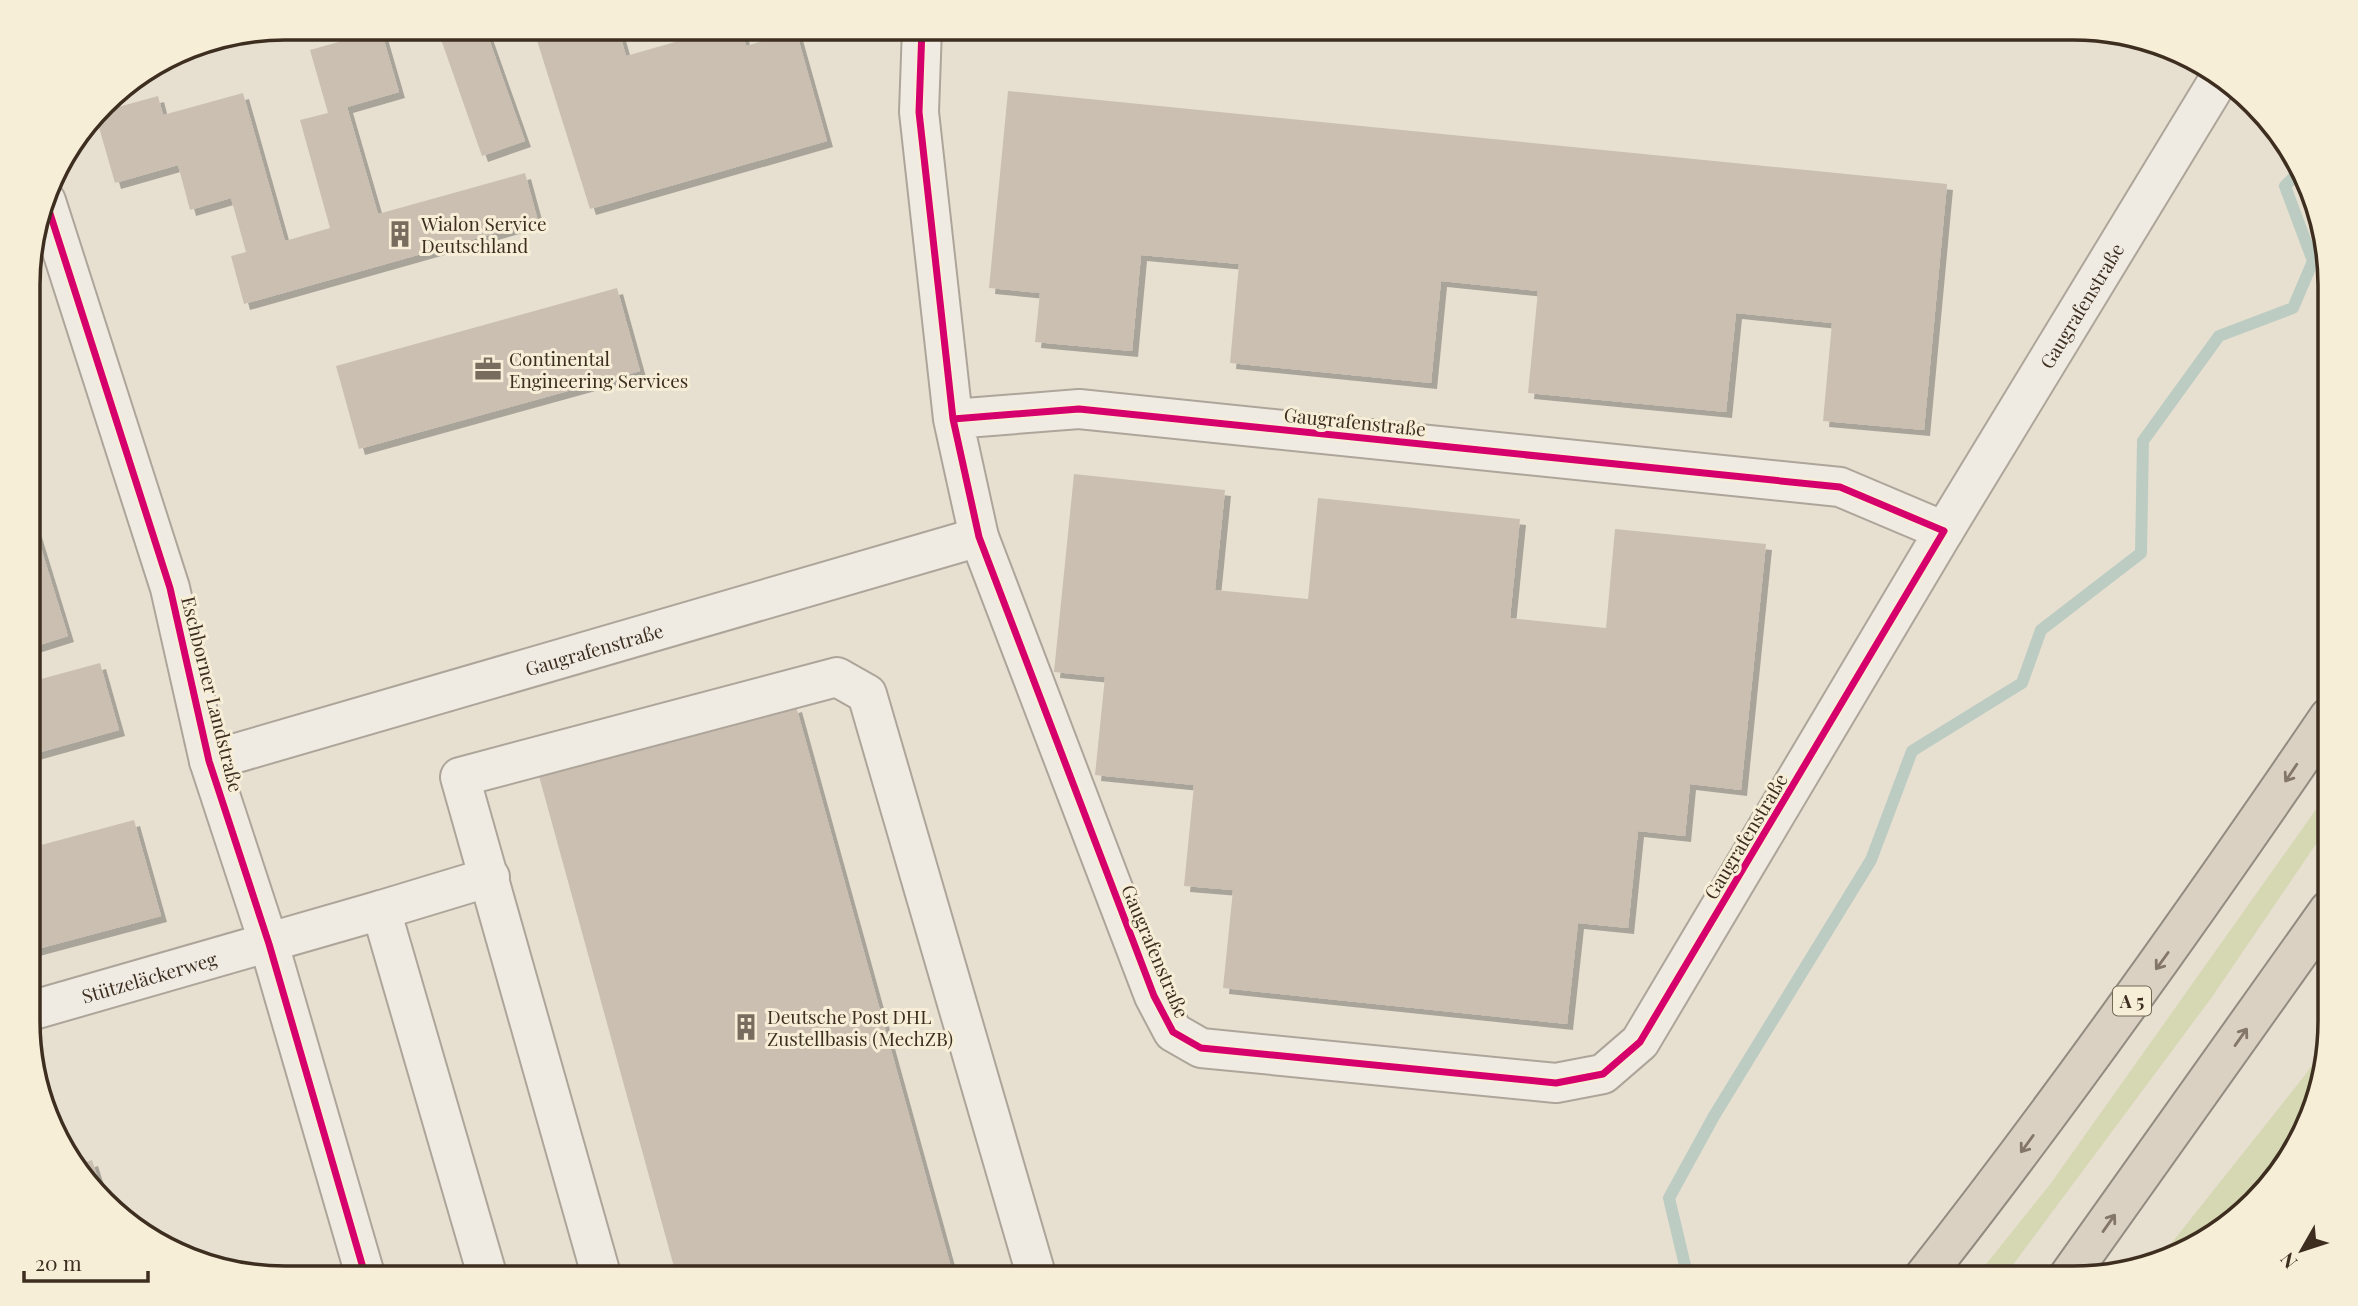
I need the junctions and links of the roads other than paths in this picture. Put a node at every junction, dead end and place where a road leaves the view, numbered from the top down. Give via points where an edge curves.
1 (922, 41) edge
2 (2214, 86) edge
3 (51, 216) edge
4 (953, 419) junction
5 (1944, 531) junction
6 (979, 537) junction
7 (2317, 735) edge
8 (209, 761) junction
9 (490, 877) junction
10 (381, 910) junction
11 (2317, 927) edge
12 (269, 944) junction
13 (40, 1008) edge
14 (1933, 1265) edge
15 (2077, 1265) edge
16 (363, 1266) edge
17 (484, 1266) edge
18 (599, 1266) edge
19 (1033, 1266) edge

1 - 4 street, Gaugrafenstraße via 919,112
2 - 5 street, Gaugrafenstraße
3 - 8 street, Eschborner Landstraße via 170,588
4 - 5 street, Gaugrafenstraße via 1079,409 1840,487
4 - 6 street, Gaugrafenstraße
5 - 6 street, Gaugrafenstraße via 1640,1042 1602,1074 1556,1083 1201,1048 1173,1032 1154,996
6 - 8 street, Gaugrafenstraße
7 -> 14 highway, A 5 via 2164,958
8 - 12 street, Eschborner Landstraße
9 - 10 street, Stützeläckerweg
9 - 18 street
9 - 19 street via 460,777 837,677 867,694
10 - 12 street, Stützeläckerweg
10 - 17 street
15 -> 11 highway
12 - 13 street, Stützeläckerweg
12 - 16 street, Eschborner Landstraße

